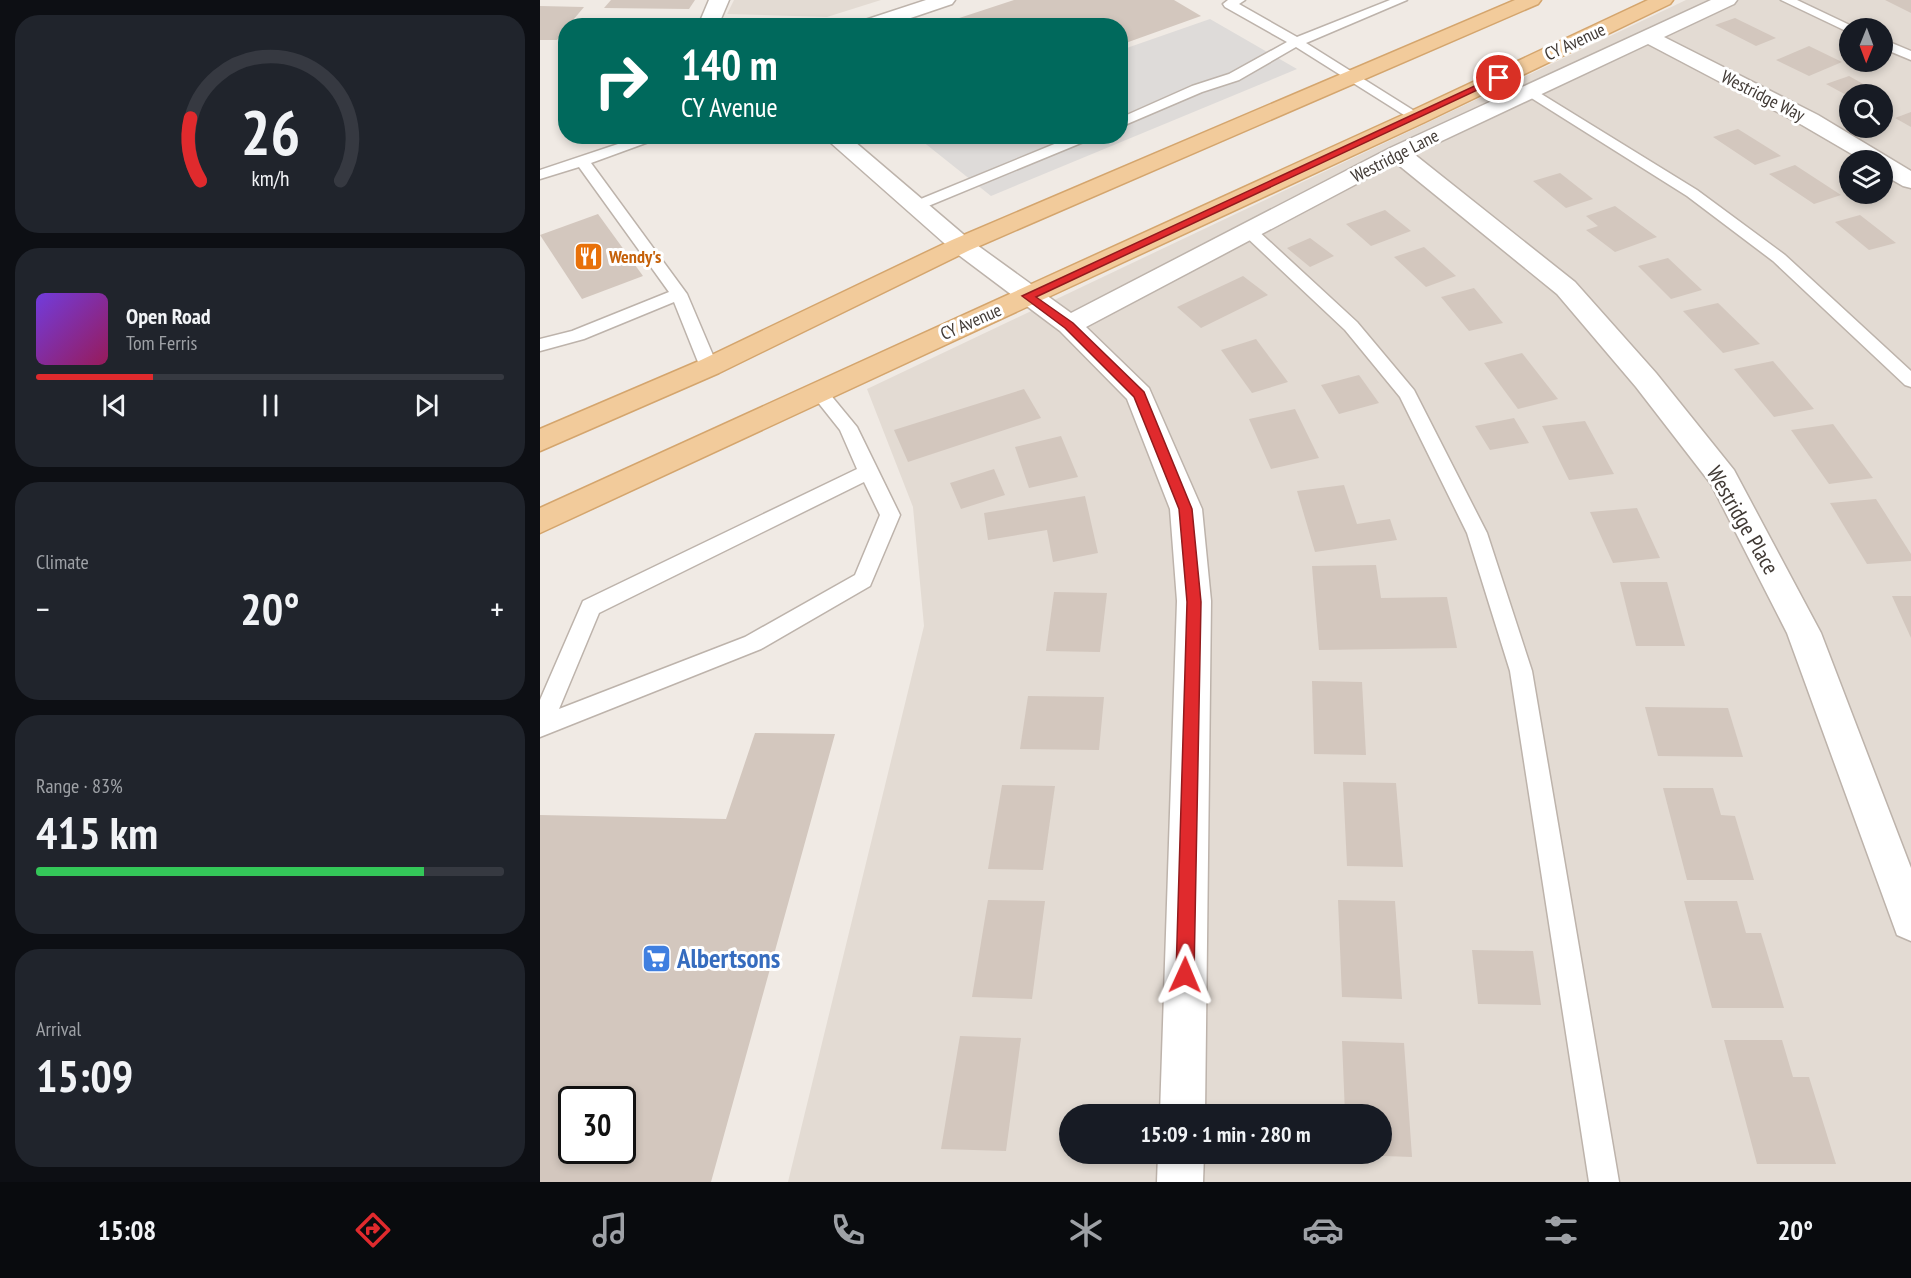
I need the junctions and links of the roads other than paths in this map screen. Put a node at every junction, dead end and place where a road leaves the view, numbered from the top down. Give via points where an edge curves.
1 (720, 0) edge
2 (945, 0) edge
3 (1239, 0) edge
4 (1401, 0) edge
5 (1531, 0) edge
6 (1663, 0) edge
7 (1727, 0) edge
8 (1787, 0) edge
9 (712, 18) edge
10 (890, 18) edge
11 (1839, 23) edge
12 (1647, 36) junction
13 (1296, 42) junction
14 (1893, 48) edge
15 (1911, 56) edge
16 (1354, 77) junction
17 (1530, 91) junction
18 (1417, 117) junction
19 (1128, 119) edge
20 (634, 144) edge
21 (843, 144) edge
22 (1065, 144) edge
23 (1860, 150) edge
24 (1398, 153) junction
25 (582, 161) junction
26 (1893, 170) edge
27 (540, 175) edge
28 (1911, 181) edge
29 (916, 206) junction
30 (1250, 231) junction
31 (961, 245) junction
32 (679, 294) junction
33 (1028, 296) junction
34 (1069, 325) junction
35 (540, 345) edge
36 (709, 367) junction
37 (1911, 381) edge
38 (818, 391) junction
39 (540, 441) edge
40 (540, 455) edge
41 (868, 471) junction
42 (540, 520) edge
43 (540, 726) edge
44 (1911, 921) edge
45 (1182, 1104) edge
46 (1181, 1164) edge
47 (1180, 1182) edge
48 (1604, 1182) edge

1 - 9 street
2 - 10 street
3 - 13 lane via 1229,4
4 - 13 lane
5 - 16 main road
6 - 18 main road, CY Avenue
7 - 12 street, Westridge Lane
8 - 11 lane
12 - 17 street, Westridge Lane
12 - 23 street, Westridge Way
13 - 16 lane
13 - 19 lane via 1234,77
14 - 15 lane
16 - 18 lane
16 - 31 main road
17 - 24 street, Westridge Lane
17 - 37 lane via 1692,193 1779,258
18 - 33 main road, CY Avenue
20 - 25 lane
21 - 29 street
22 - 29 lane
24 - 30 street, Westridge Lane
24 - 44 street, Westridge Place via 1566,288 1646,380 1723,478 1804,633
25 - 27 lane
25 - 32 lane
26 - 28 street
29 - 31 street
30 - 34 street, Westridge Lane
30 - 48 lane via 1351,326 1408,394 1477,533 1521,671
31 - 33 street
31 - 36 main road
32 - 35 lane via 578,335
32 - 36 lane
33 - 34 street
33 - 38 main road, CY Avenue
34 - 45 street via 1139,395 1186,509 1194,602
36 - 39 main road
36 - 40 main road
38 - 41 lane via 848,427
38 - 42 main road, CY Avenue
41 - 43 lane via 591,607
41 - 43 lane via 890,515 863,580 753,643
46 - 47 street

